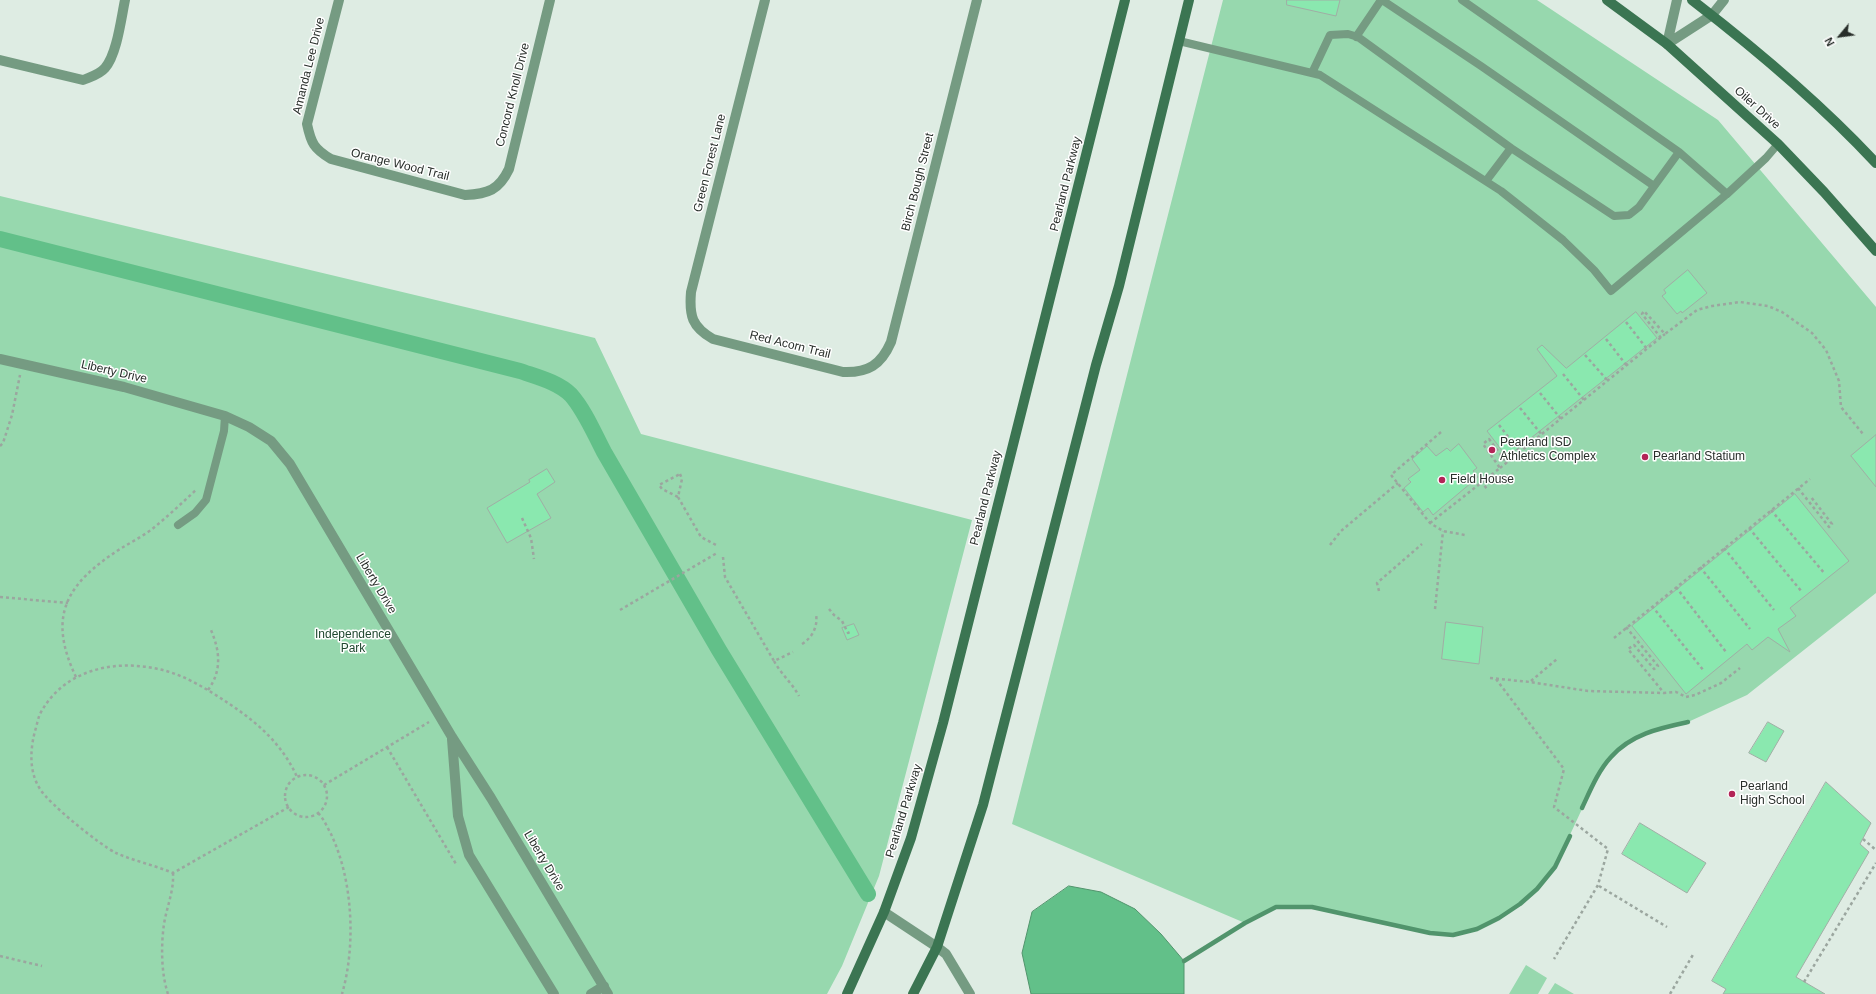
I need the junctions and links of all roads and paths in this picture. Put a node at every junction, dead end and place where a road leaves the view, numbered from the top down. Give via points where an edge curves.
1 (125, 0) edge
2 (339, 0) edge
3 (550, 0) edge
4 (765, 0) edge
5 (976, 0) edge
6 (1125, 0) edge
7 (1189, 0) edge
8 (1382, 0) edge
9 (1462, 0) edge
10 (1607, 0) edge
11 (1677, 0) edge
12 (1692, 0) edge
13 (1724, 0) edge
14 (1712, 15) junction
15 (1356, 37) junction
16 (1179, 41) junction
17 (1666, 44) junction
18 (0, 60) edge
19 (1312, 73) junction
20 (310, 139) joint
21 (1778, 144) junction
22 (1511, 148) junction
23 (1679, 152) junction
24 (1876, 163) edge
25 (1486, 181) junction
26 (1654, 186) junction
27 (491, 190) joint
28 (1727, 194) junction
29 (1876, 251) edge
30 (1626, 322) dead end
31 (700, 331) joint
32 (1665, 334) junction
33 (1661, 338) junction
34 (1606, 339) dead end
35 (1647, 349) junction
36 (1585, 355) dead end
37 (0, 359) edge
38 (22, 365) junction
39 (874, 365) joint
40 (1627, 366) junction
41 (1563, 374) dead end
42 (1608, 381) junction
43 (1540, 393) dead end
44 (1584, 400) junction
45 (1520, 408) dead end
46 (225, 416) junction
47 (1561, 419) junction
48 (1499, 425) dead end
49 (1441, 432) dead end
50 (1863, 434) dead end
51 (1542, 435) junction
52 (0, 446) edge
53 (1520, 452) junction
54 (1507, 463) junction
55 (1500, 468) junction
56 (213, 475) junction
57 (1810, 479) dead end
58 (1481, 482) junction
59 (1398, 483) junction
60 (1798, 488) junction
61 (1487, 489) dead end
62 (678, 497) junction
63 (1811, 497) dead end
64 (1771, 510) junction
65 (522, 518) dead end
66 (1430, 524) junction
67 (178, 525) dead end
68 (1749, 528) junction
69 (1443, 531) junction
70 (1465, 535) dead end
71 (1330, 544) dead end
72 (1422, 544) dead end
73 (716, 545) dead end
74 (1724, 548) junction
75 (717, 553) dead end
76 (723, 557) dead end
77 (534, 559) dead end
78 (1700, 567) junction
79 (1825, 574) dead end
80 (1676, 588) junction
81 (1379, 591) dead end
82 (1802, 592) dead end
83 (0, 597) edge
84 (68, 603) junction
85 (1652, 606) junction
86 (829, 609) dead end
87 (1435, 609) dead end
88 (620, 610) dead end
89 (1774, 610) dead end
90 (816, 614) dead end
91 (1626, 627) junction
92 (1750, 629) dead end
93 (211, 630) dead end
94 (852, 631) dead end
95 (1614, 638) dead end
96 (802, 644) dead end
97 (793, 652) dead end
98 (1726, 652) dead end
99 (1558, 659) dead end
100 (774, 661) junction
101 (1740, 668) dead end
102 (1654, 669) junction
103 (1704, 671) dead end
104 (1648, 674) junction
105 (76, 677) junction
106 (1490, 678) dead end
107 (1496, 679) junction
108 (1530, 682) junction
109 (208, 690) junction
110 (1664, 693) junction
111 (799, 696) dead end
112 (430, 722) dead end
113 (452, 737) junction
114 (387, 747) junction
115 (297, 777) junction
116 (324, 785) junction
117 (289, 807) junction
118 (318, 813) junction
119 (1862, 839) dead end
120 (1876, 850) edge
121 (1876, 862) edge
122 (456, 864) dead end
123 (173, 873) junction
124 (1598, 885) junction
125 (884, 912) junction
126 (1667, 927) dead end
127 (937, 947) junction
128 (1694, 953) dead end
129 (0, 956) edge
130 (1554, 959) dead end
131 (42, 966) dead end
132 (1804, 982) dead end
133 (606, 990) edge
134 (168, 994) edge
135 (342, 994) edge
136 (554, 994) edge
137 (591, 994) edge
138 (847, 994) edge
139 (913, 994) edge
140 (970, 994) edge
141 (1670, 994) edge

1 - 18 street via 113,52 105,68 95,76 83,80
2 - 20 street, Amanda Lee Drive via 307,124
3 - 27 street, Concord Knoll Drive via 509,169 502,182
4 - 31 street, Green Forest Lane via 691,292 691,314
5 - 39 street, Birch Bough Street via 891,342 886,355
6 - 125 main road, Pearland Parkway via 943,723 911,838
7 - 16 main road
8 - 15 lane
8 - 26 lane
9 - 23 lane
10 - 17 main road, Oiler Drive
11 - 17 street
12 - 14 main road
13 - 14 street
14 - 17 street
14 - 24 main road via 1820,107
15 - 19 lane via 1348,34 1330,35
15 - 22 lane
16 - 19 lane
16 - 127 main road via 1119,286 1096,365 983,805
17 - 21 main road, Oiler Drive
19 - 25 lane via 1320,75 1354,96
20 - 27 street, Orange Wood Trail via 318,151 348,165 465,195
21 - 28 lane
21 - 29 main road, Oiler Drive
22 - 25 lane
22 - 26 lane via 1614,216 1629,215 1639,207
23 - 26 lane
23 - 28 lane
25 - 28 lane via 1563,240 1594,270 1611,291
30 - 35 path
31 - 39 street, Red Acorn Trail via 713,339 844,372 859,372
32 - 33 path
32 - 33 path via 1644,311 1642,314
32 - 50 path via 1697,310 1712,306 1740,302 1768,306 1782,312 1812,333 1826,350 1839,381 1841,407
33 - 35 path
34 - 40 path
35 - 40 path
36 - 42 path
37 - 38 street, Liberty Drive
38 - 46 street, Liberty Drive via 124,387
38 - 52 path via 12,415
40 - 42 path
41 - 44 path
42 - 44 path
43 - 47 path
44 - 47 path
45 - 51 path
46 - 56 lane via 224,431
46 - 113 street, Liberty Drive via 249,426 281,451
47 - 51 path
48 - 53 path
49 - 59 path via 1392,475
51 - 53 path
53 - 54 path
54 - 55 path
54 - 55 path via 1489,439 1483,444
55 - 58 path
56 - 67 lane via 206,500
56 - 84 path via 151,530 119,550 80,580
57 - 60 path
58 - 61 path
58 - 66 path
59 - 66 path
59 - 71 path via 1341,531
60 - 63 path via 1829,527 1832,524
60 - 64 path
62 - 62 path via 682,479 680,474 659,484 662,489
62 - 73 path via 701,537
64 - 68 path
64 - 79 path
65 - 77 path via 531,538
66 - 69 path
68 - 74 path
68 - 82 path
69 - 70 path
69 - 87 path
72 - 81 path via 1376,583
74 - 78 path
74 - 89 path
75 - 88 path
76 - 100 path via 725,577
78 - 80 path
78 - 92 path
80 - 85 path
80 - 98 path
83 - 84 path
84 - 105 path via 63,614 62,631 65,651
85 - 91 path
85 - 103 path
86 - 94 path via 842,621 848,633
90 - 96 path via 814,630
91 - 95 path
91 - 102 path via 1658,666
93 - 109 path via 219,658 217,673
97 - 100 path
99 - 108 path
100 - 111 path
101 - 110 path via 1721,684 1699,694 1686,697 1676,692
102 - 104 path
102 - 104 path via 1634,644 1628,649
104 - 110 path
105 - 109 path via 102,667 130,665 159,669
105 - 123 path via 58,689 40,714 32,741 31,764 39,789 48,800 106,847
106 - 107 path
107 - 108 path
107 - 124 path via 1564,769 1554,807 1608,849
108 - 110 path via 1588,691
109 - 115 path via 246,715 267,734 284,752
112 - 114 path
113 - 133 street, Liberty Drive
113 - 136 street via 458,816 469,855
114 - 116 path
114 - 122 path
115 - 116 path via 312,776
115 - 117 path via 288,786 286,793
116 - 118 path via 326,802
117 - 118 path via 293,812 306,817
117 - 123 path
118 - 135 path via 335,844 345,874 350,919 348,974
119 - 120 path
121 - 132 path
123 - 134 path via 174,886 164,924 163,958
124 - 126 path
124 - 130 path
125 - 127 street
125 - 138 main road, Pearland Parkway
127 - 139 main road
127 - 140 street via 946,954
128 - 141 path
129 - 131 path
133 - 137 street, Liberty Drive

